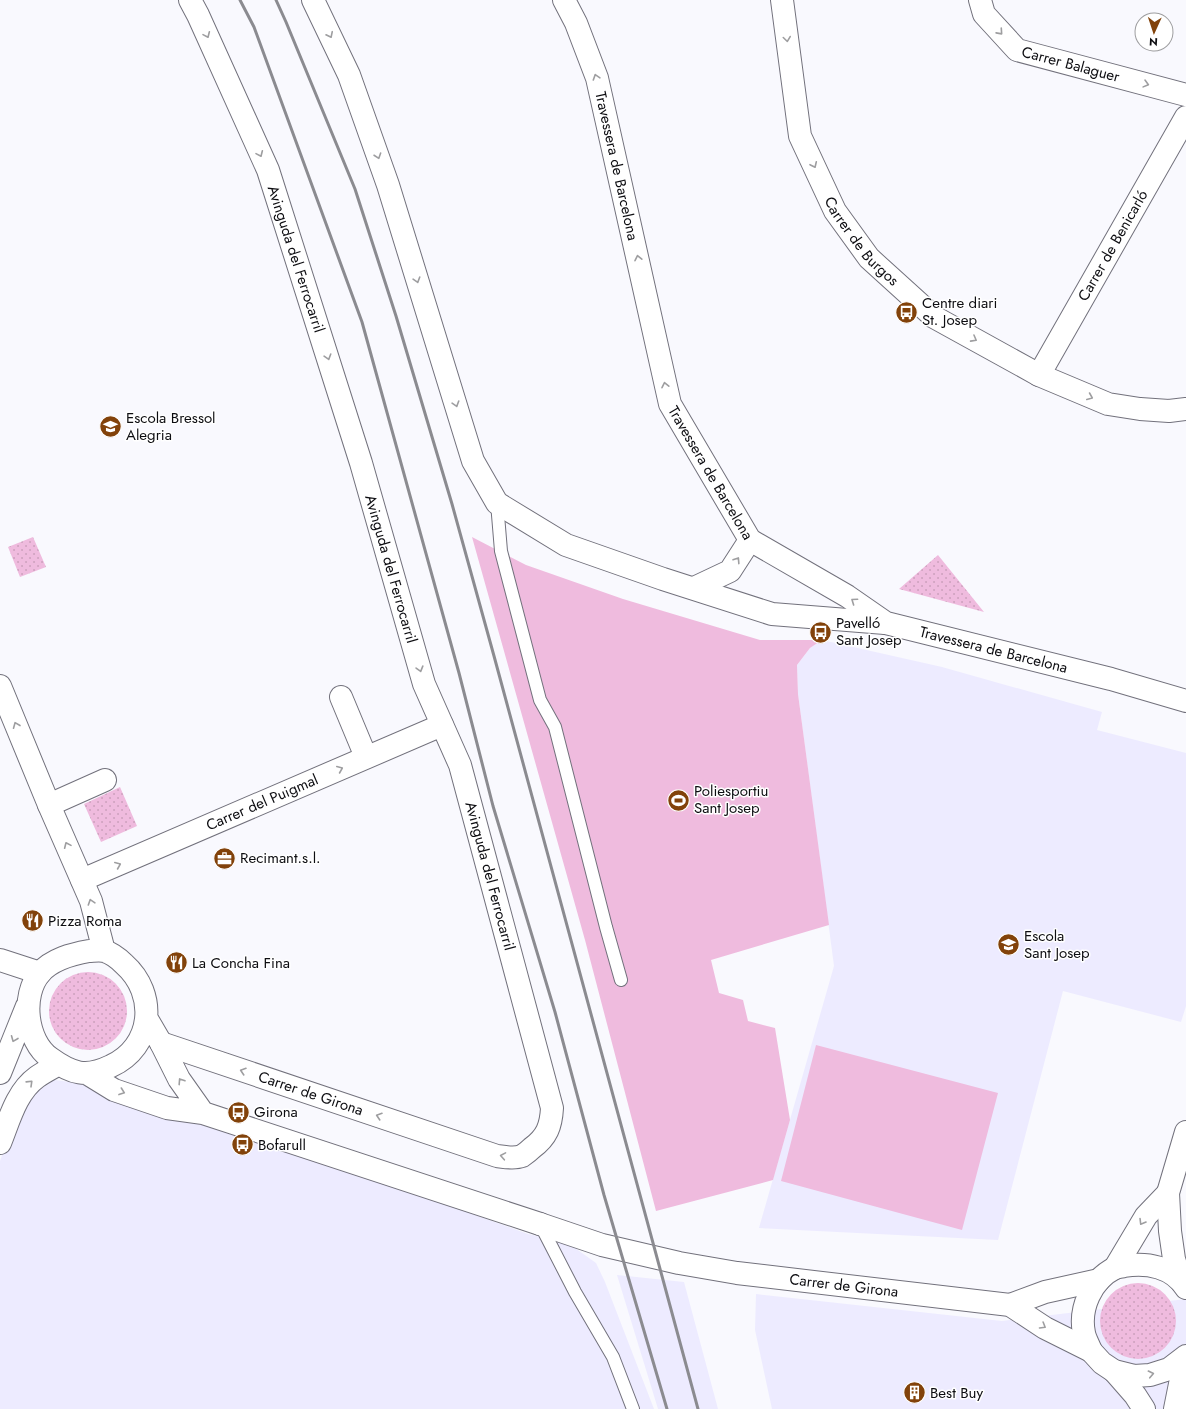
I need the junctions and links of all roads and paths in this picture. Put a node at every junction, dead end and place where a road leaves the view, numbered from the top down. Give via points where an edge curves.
1 (190, 0) edge
2 (313, 0) edge
3 (564, 0) edge
4 (782, 0) edge
5 (980, 0) edge
6 (1186, 95) edge
7 (1186, 117) edge
8 (1039, 375) junction
9 (1186, 409) edge
10 (497, 503) junction
11 (750, 540) junction
12 (694, 588) junction
13 (886, 623) junction
14 (0, 686) edge
15 (341, 697) dead end
16 (1186, 701) edge
17 (442, 724) junction
18 (366, 757) junction
19 (105, 780) dead end
20 (49, 805) junction
21 (82, 880) junction
22 (104, 952) junction
23 (0, 960) edge
24 (40, 973) junction
25 (620, 980) dead end
26 (28, 1005) junction
27 (146, 1019) junction
28 (161, 1043) junction
29 (59, 1064) junction
30 (0, 1073) edge
31 (88, 1074) junction
32 (203, 1113) junction
33 (1186, 1132) edge
34 (0, 1143) edge
35 (538, 1144) joint
36 (1168, 1193) junction
37 (540, 1224) junction
38 (1107, 1274) junction
39 (1184, 1285) edge
40 (1010, 1305) junction
41 (1091, 1351) junction
42 (1186, 1358) edge
43 (1114, 1372) junction
44 (633, 1409) edge
45 (1144, 1409) edge
46 (1175, 1409) edge

1 -> 17 street, Avinguda del Ferrocarril via 268,170 361,463 424,684
2 -> 10 street via 349,75 388,185 473,462
11 -> 3 street, Travessera de Barcelona via 670,404 597,78 576,23
4 -> 8 street, Carrer de Burgos via 800,136 835,211 869,258 934,317
5 -> 6 street, Carrer Balaguer via 984,14 1017,50
7 - 8 street, Carrer de Benicarló
8 -> 9 street, Carrer de Burgos via 1108,404 1169,411
10 - 12 street via 566,545
10 - 25 lane via 501,551 540,700 555,727
12 -> 11 street via 730,571
13 -> 11 street, Travessera de Barcelona via 847,596
12 - 13 street via 772,614
13 - 16 street, Travessera de Barcelona via 1111,679
20 -> 14 street
15 - 18 street
17 - 18 street, Carrer del Puigmal
17 - 35 street, Avinguda del Ferrocarril via 460,765 552,1108 552,1121
21 -> 18 street, Carrer del Puigmal
19 - 20 street
21 -> 20 street
22 -> 21 street via 92,901
22 - 24 street via 88,951 70,955 52,963
22 - 27 street via 119,959 132,971 141,985 146,1004
23 - 24 street
24 - 26 street via 32,987
26 - 29 street via 30,1026 36,1043 47,1056
26 -> 30 street
27 - 28 street
27 - 31 street via 142,1037 133,1051 121,1062
32 -> 28 street via 179,1079
35 -> 28 street, Carrer de Girona via 522,1156 497,1156
29 - 31 street via 73,1071
34 -> 29 street via 25,1088 37,1077
31 -> 32 street via 114,1090 167,1108
32 - 37 street
33 - 36 street
36 -> 38 street via 1146,1216
36 - 39 street via 1174,1259
37 - 40 street, Carrer de Girona via 602,1245 679,1264
37 - 44 lane via 612,1357
38 - 39 street, Carrer de Girona via 1134,1264 1152,1265 1167,1270
38 - 40 street, Carrer de Girona
38 - 41 street, Carrer de Girona via 1089,1293 1084,1312 1084,1334
40 -> 41 street, Carrer de Girona via 1045,1328
41 - 43 street, Carrer de Girona
43 -> 42 street, Carrer de Girona via 1134,1376 1150,1375 1169,1369
42 - 46 street
43 - 45 street

